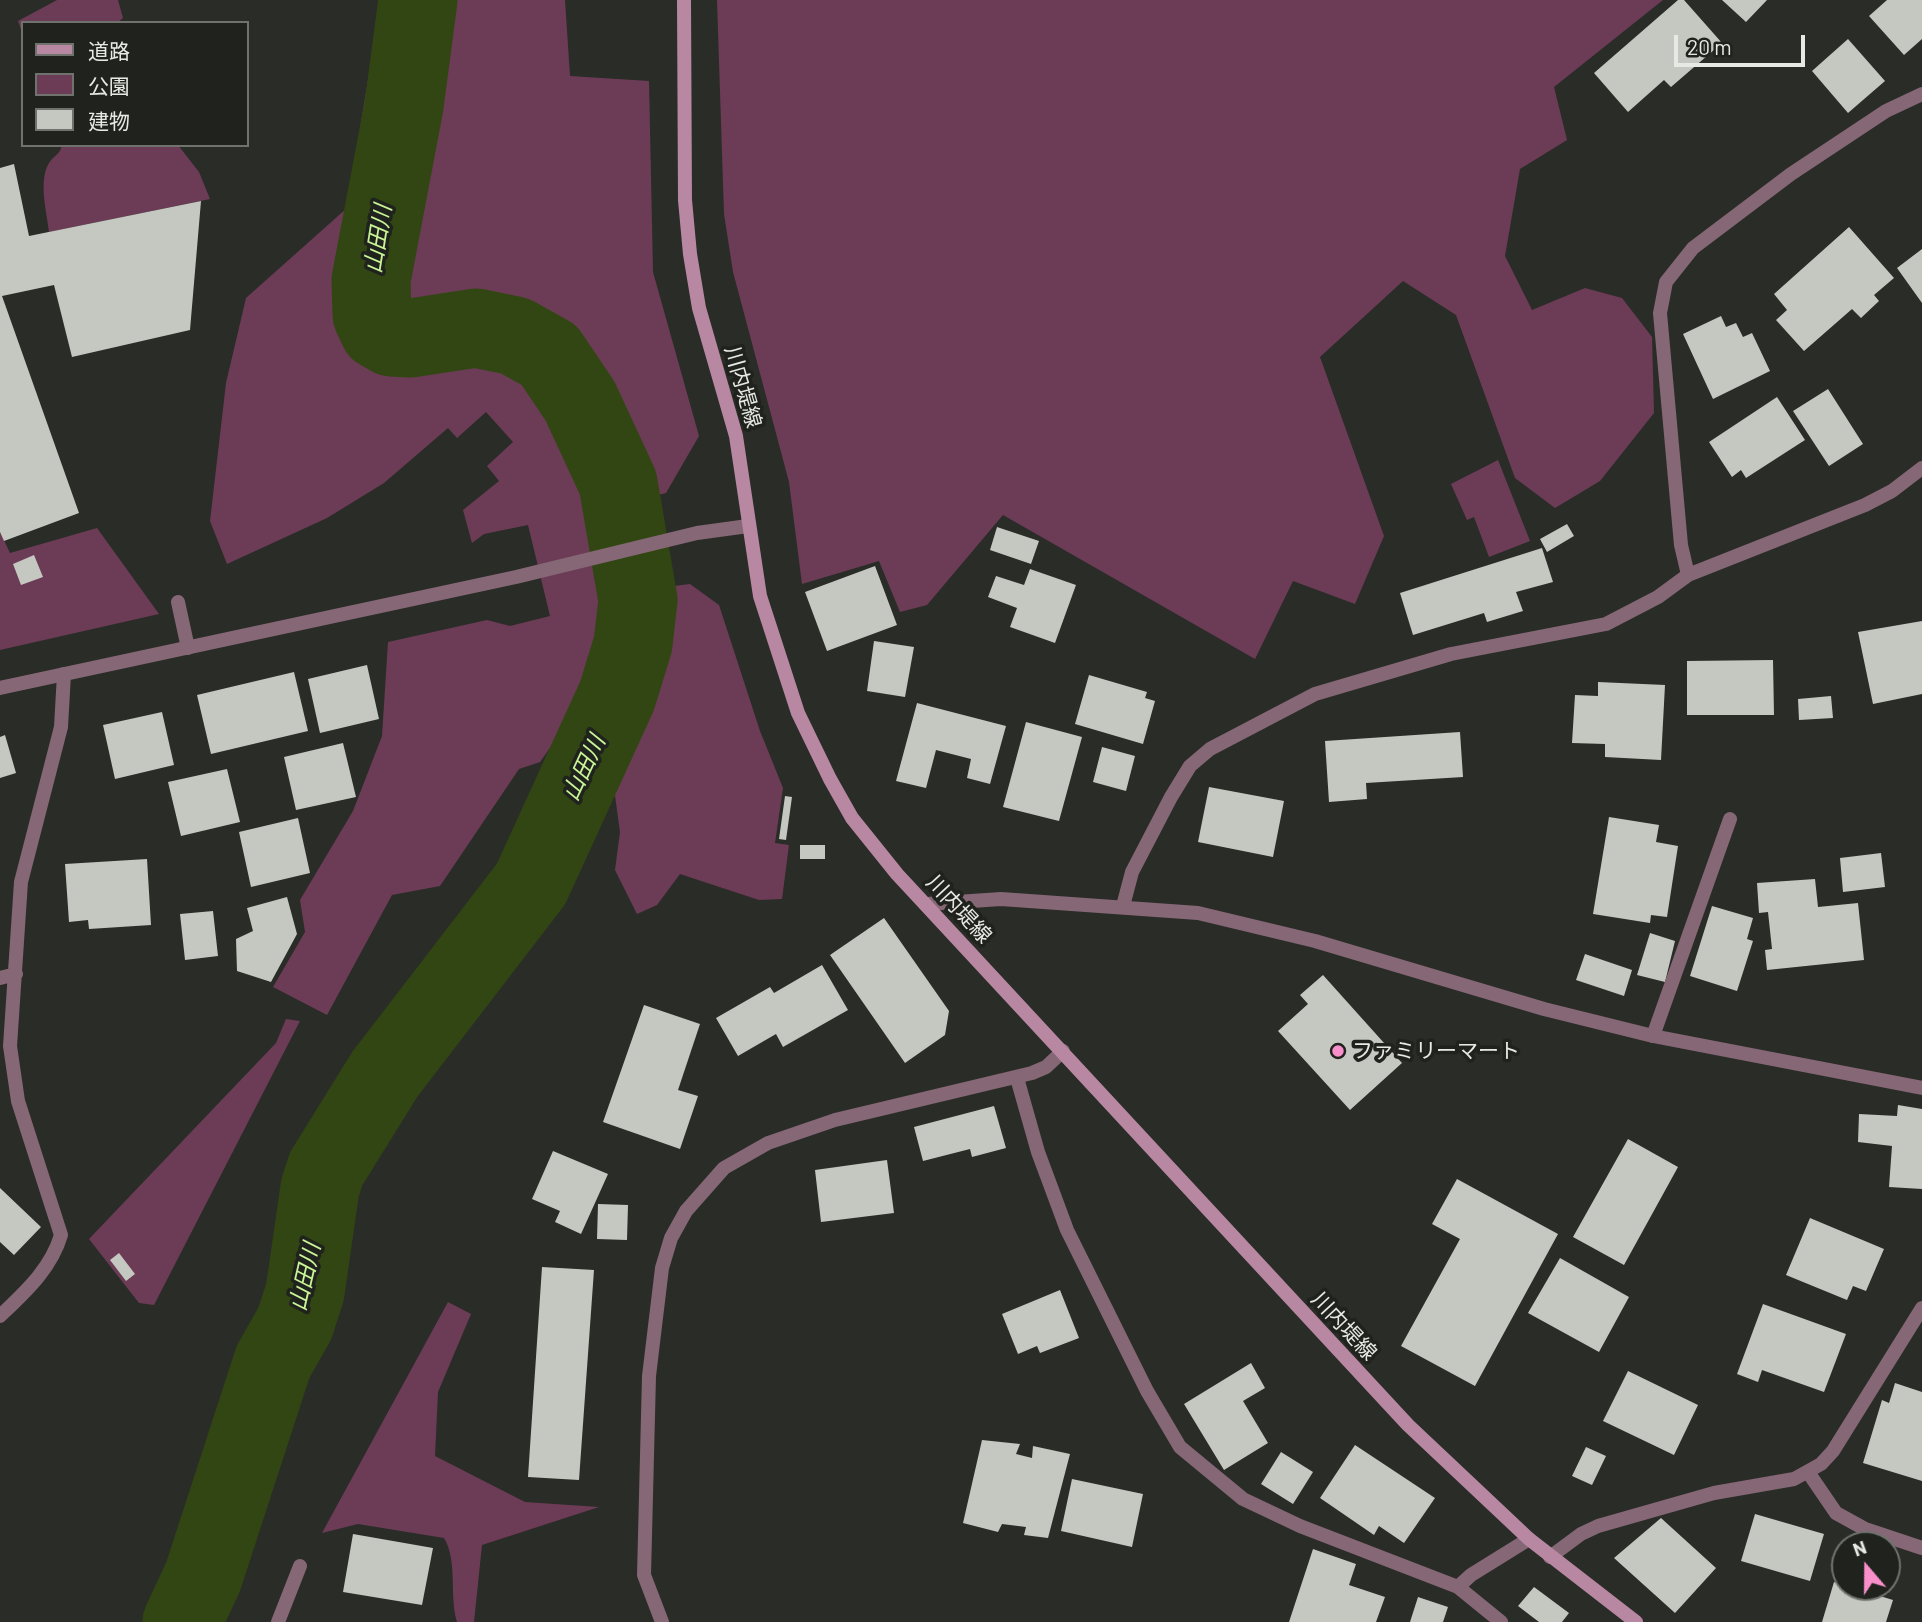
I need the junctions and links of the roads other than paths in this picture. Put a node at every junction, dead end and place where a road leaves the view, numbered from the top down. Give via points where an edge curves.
1 (684, 0) edge
2 (1922, 94) edge
3 (1922, 468) edge
4 (748, 526) junction
5 (1688, 575) junction
6 (178, 602) dead end
7 (188, 648) junction
8 (64, 674) junction
9 (0, 688) edge
10 (1730, 819) dead end
11 (926, 904) junction
12 (1123, 906) junction
13 (16, 974) junction
14 (0, 978) edge
15 (1653, 1036) junction
16 (1063, 1051) junction
17 (1017, 1078) junction
18 (1922, 1088) edge
19 (1922, 1308) edge
20 (0, 1316) edge
21 (1808, 1472) junction
22 (1529, 1539) junction
23 (1922, 1548) edge
24 (1550, 1557) junction
25 (300, 1566) dead end
26 (1458, 1587) junction
27 (278, 1622) edge
28 (662, 1622) edge
29 (1500, 1622) edge
30 (1636, 1622) edge

1 - 4 main road, 川内堤線 via 690,254 699,308 736,436
2 - 5 street via 1886,111 1739,211 1693,248 1666,282 1660,313 1681,545
3 - 5 street via 1865,505
4 - 7 street
4 - 11 main road, 川内堤線 via 760,596 798,713 852,818
5 - 12 street via 1606,624 1451,654 1315,694 1210,749 1190,766 1171,797 1132,872
6 - 7 street
7 - 8 street
8 - 9 street
8 - 13 street via 61,727 21,882
10 - 15 street
11 - 12 street via 1002,899
11 - 16 main road, 川内堤線
12 - 15 street via 1254,925
13 - 14 street
13 - 20 street via 10,1046 13,1078 61,1235 42,1273
15 - 18 street
16 - 17 street via 1046,1067
16 - 22 main road, 川内堤線 via 1352,1366
17 - 26 street via 1067,1230 1180,1447 1243,1499 1300,1527
17 - 28 street via 835,1120 768,1143 724,1168 686,1211 662,1268 649,1376 644,1575
19 - 21 street via 1833,1451
21 - 23 street via 1836,1513 1865,1529
21 - 24 street via 1598,1526
22 - 24 main road, 川内堤線
22 - 26 street
24 - 30 main road, 川内堤線
25 - 27 street
26 - 29 street

